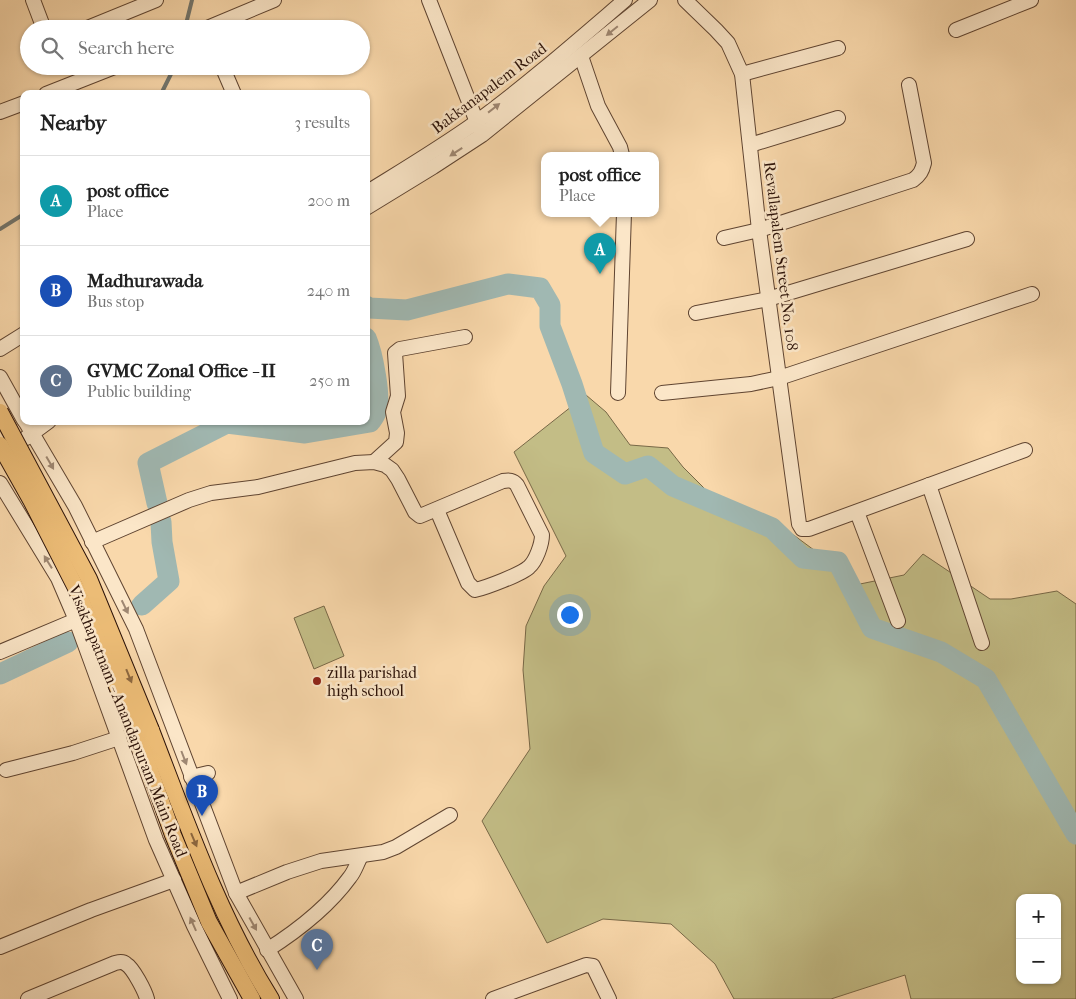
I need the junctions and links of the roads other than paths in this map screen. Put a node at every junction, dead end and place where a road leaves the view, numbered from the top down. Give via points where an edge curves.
1 (33, 0) edge
2 (156, 0) edge
3 (274, 0) edge
4 (429, 0) edge
5 (625, 0) edge
6 (650, 0) edge
7 (684, 0) edge
8 (1031, 0) edge
9 (41, 20) edge
10 (106, 20) edge
11 (226, 20) edge
12 (956, 30) dead end
13 (838, 48) dead end
14 (581, 56) junction
15 (742, 74) junction
16 (102, 75) edge
17 (226, 75) edge
18 (909, 85) dead end
19 (80, 88) edge
20 (232, 90) edge
21 (20, 104) edge
22 (0, 112) edge
23 (838, 118) dead end
24 (476, 122) junction
25 (482, 135) junction
26 (750, 150) junction
27 (621, 152) edge
28 (370, 190) edge
29 (370, 206) edge
30 (624, 217) edge
31 (759, 230) junction
32 (724, 238) dead end
33 (968, 239) dead end
34 (1032, 294) dead end
35 (768, 299) junction
36 (696, 313) dead end
37 (20, 336) edge
38 (465, 337) dead end
39 (0, 349) edge
40 (0, 377) edge
41 (779, 378) junction
42 (618, 393) dead end
43 (662, 394) dead end
44 (0, 412) edge
45 (20, 413) edge
46 (27, 425) edge
47 (0, 445) edge
48 (1025, 450) dead end
49 (0, 454) edge
50 (374, 462) junction
51 (929, 485) junction
52 (1, 488) edge
53 (437, 510) junction
54 (857, 512) junction
55 (92, 542) junction
56 (76, 620) junction
57 (898, 621) dead end
58 (982, 643) dead end
59 (0, 652) edge
60 (144, 732) junction
61 (119, 738) junction
62 (6, 770) dead end
63 (208, 773) dead end
64 (191, 777) junction
65 (450, 815) dead end
66 (361, 856) junction
67 (174, 880) junction
68 (236, 893) junction
69 (0, 947) edge
70 (267, 950) junction
71 (28, 999) edge
72 (147, 999) edge
73 (230, 999) edge
74 (252, 999) edge
75 (271, 999) edge
76 (296, 999) edge
77 (493, 999) edge
78 (609, 999) edge

1 - 9 street
2 - 10 street
3 - 11 street
4 - 24 street
24 -> 5 street, Bakkanapalem Road
6 -> 14 street
7 - 15 street, Revallapalem Street No. 108 via 728,43
8 - 12 street
13 - 15 street
14 - 25 street
14 - 27 street via 602,114
15 - 26 street, Revallapalem Street No. 108
16 - 19 street
17 - 20 street
18 - 31 street via 924,162 918,176
21 - 22 street
23 - 26 street
24 - 25 street
24 - 28 street, Bakkanapalem Road
25 -> 29 street
26 - 31 street, Revallapalem Street No. 108
30 - 42 street
31 - 32 street
31 - 35 street, Revallapalem Street No. 108
33 - 35 street
34 - 41 street
35 - 36 street
35 - 41 street, Revallapalem Street No. 108
37 - 39 street
38 - 50 street via 400,349 395,353 398,396 393,412 398,433 396,442
40 - 45 street
41 - 43 street
41 - 54 street, Revallapalem Street No. 108 via 797,519 802,529
44 -> 60 main road, Visakhapatnam - Anandapuram Main Road, bridge via 89,579
46 - 49 street
46 -> 55 street
47 - 60 main road, Visakhapatnam - Anandapuram Main Road, bridge via 76,588
48 - 51 street
50 - 53 street via 392,470 420,516
50 - 55 street via 355,463 197,498
51 - 54 street
51 - 58 street
56 -> 52 street via 58,578
53 - 53 street via 503,482 514,481 542,535 534,561 524,571 475,590 468,583
54 - 57 street
55 -> 64 street via 136,630
56 - 59 street
56 - 61 street
60 - 74 main road, Visakhapatnam - Anandapuram Main Road via 173,835 209,922
60 -> 75 main road, Visakhapatnam - Anandapuram Main Road via 223,909
61 - 62 street
61 - 67 street
63 - 64 street
64 - 68 street
65 - 66 street via 396,847
66 - 68 street via 321,861
66 - 70 street via 351,876 318,911
67 - 69 street
73 -> 67 street
68 -> 70 street
70 - 76 street
71 - 72 street via 122,962 131,969
77 - 78 street via 586,965 593,966

